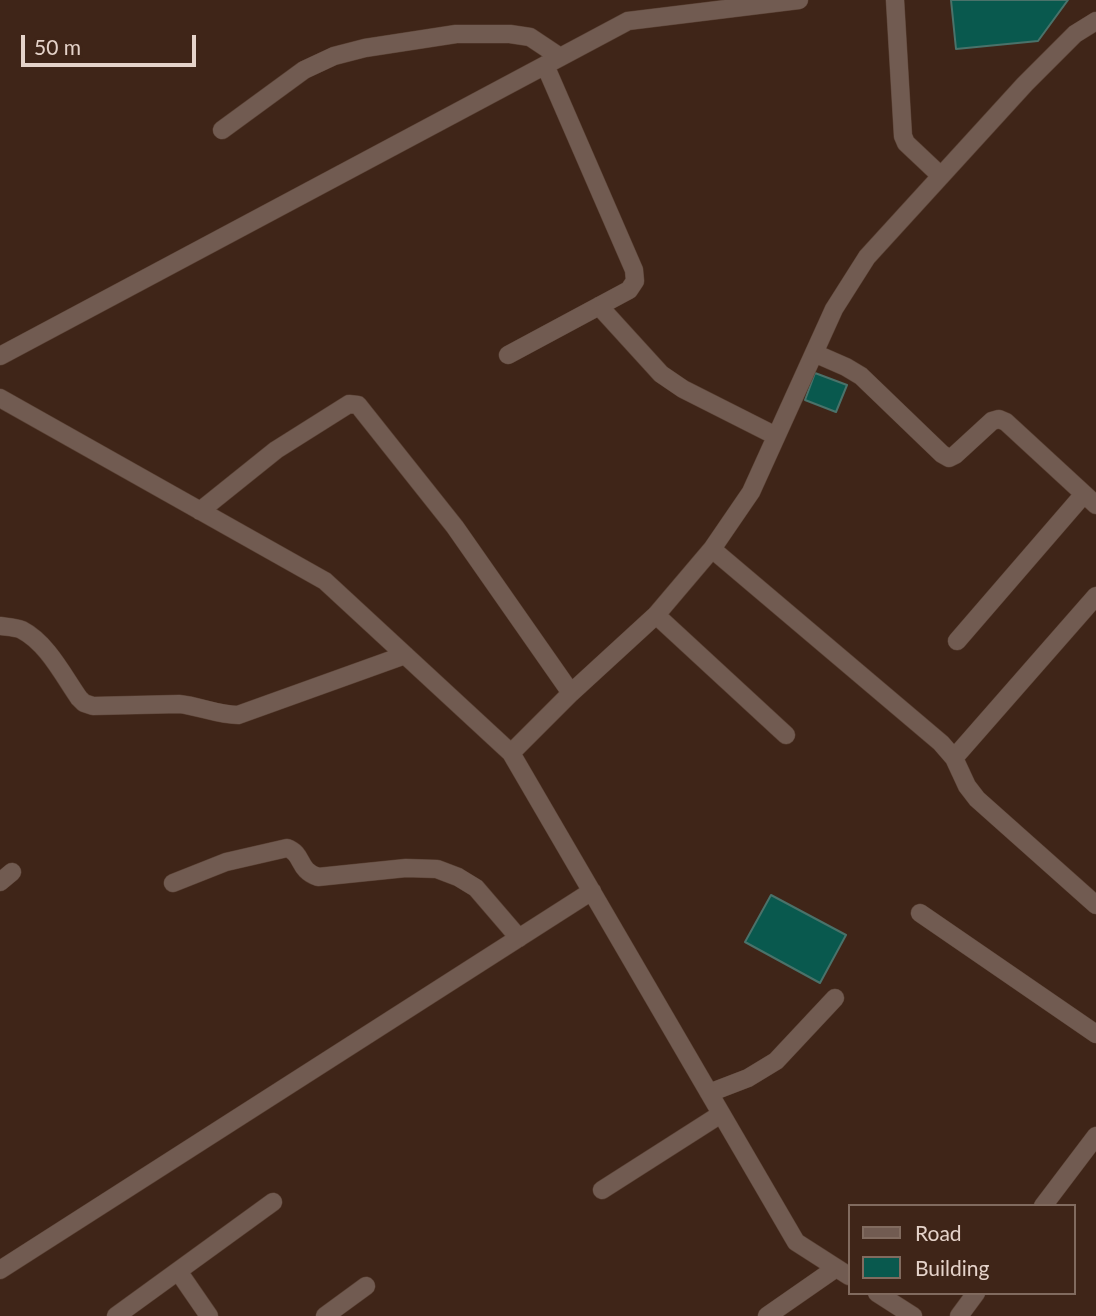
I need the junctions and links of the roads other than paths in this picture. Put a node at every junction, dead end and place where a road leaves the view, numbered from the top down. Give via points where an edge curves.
1 (799, 0) edge
2 (895, 0) edge
3 (1096, 21) edge
4 (553, 61) junction
5 (222, 130) dead end
6 (940, 176) junction
7 (599, 306) junction
8 (814, 353) junction
9 (508, 355) dead end
10 (0, 356) edge
11 (0, 398) edge
12 (776, 436) junction
13 (1090, 500) edge
14 (200, 511) junction
15 (712, 549) junction
16 (1096, 596) edge
17 (656, 615) junction
18 (0, 626) edge
19 (957, 640) dead end
20 (405, 655) junction
21 (571, 693) junction
22 (786, 735) dead end
23 (511, 753) junction
24 (954, 758) junction
25 (173, 883) dead end
26 (592, 891) junction
27 (1096, 905) edge
28 (920, 914) dead end
29 (519, 938) junction
30 (835, 998) dead end
31 (1096, 1034) edge
32 (709, 1093) junction
33 (721, 1114) junction
34 (1096, 1136) edge
35 (601, 1190) dead end
36 (273, 1202) dead end
37 (1045, 1204) edge
38 (0, 1270) edge
39 (178, 1271) junction
40 (843, 1272) edge
41 (366, 1286) dead end
42 (880, 1295) edge
43 (975, 1295) edge
44 (116, 1316) edge
45 (209, 1316) edge
46 (325, 1316) edge
47 (767, 1316) edge
48 (913, 1316) edge
49 (959, 1316) edge

1 - 4 street via 628,21
2 - 6 street via 903,136
3 - 6 street via 1075,34 1025,83
4 - 5 street via 530,37 510,34 456,34 365,48 304,70
4 - 7 street via 634,270 635,281 629,290
4 - 10 street
6 - 8 street via 867,257 834,309
7 - 9 street
7 - 12 street via 661,373
8 - 12 street
8 - 13 street via 861,376 949,458 992,421 1006,422
11 - 14 street
12 - 15 street via 751,492
13 - 19 street
14 - 20 street via 325,581
14 - 21 street via 276,450 349,404 358,405 455,527
15 - 17 street
15 - 24 street
16 - 24 street
17 - 21 street
17 - 22 street
18 - 20 street via 20,629 35,639 79,698 93,706 179,704 238,715
20 - 23 street
21 - 23 street
23 - 26 street
24 - 27 street via 977,799
25 - 29 street via 226,862 287,848 295,852 307,872 318,877 437,869 476,888
26 - 29 street
26 - 32 street
28 - 31 street
29 - 38 street
30 - 32 street via 776,1060 748,1078
32 - 33 street
33 - 35 street
33 - 40 street via 796,1242
34 - 37 street
36 - 39 street
39 - 44 street
39 - 45 street
40 - 47 street
41 - 46 street
42 - 48 street
43 - 49 street

